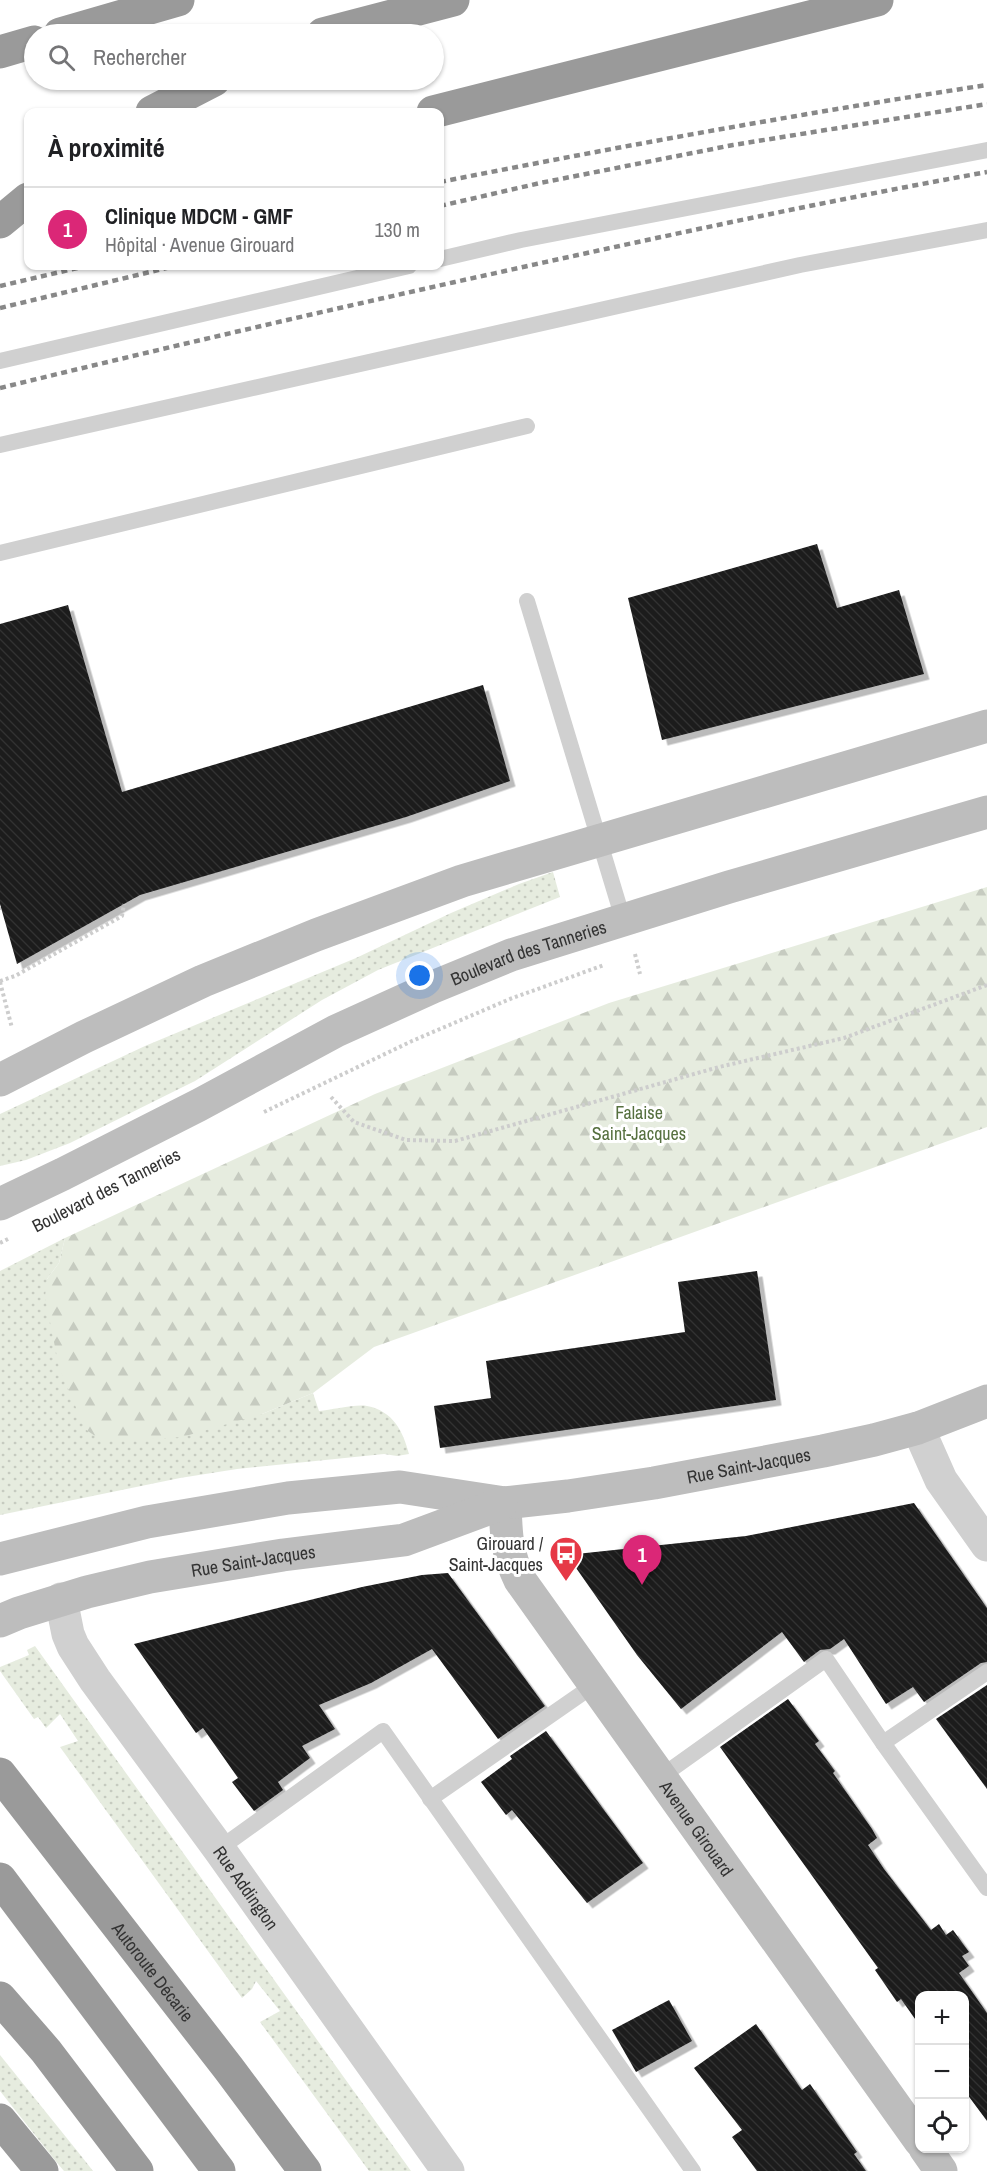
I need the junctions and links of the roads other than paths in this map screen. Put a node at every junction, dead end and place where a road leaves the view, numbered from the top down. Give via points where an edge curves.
1 (178, 0) edge
2 (453, 0) edge
3 (877, 0) edge
4 (95, 24) edge
5 (361, 24) edge
6 (24, 45) edge
7 (0, 52) edge
8 (195, 90) edge
9 (160, 108) edge
10 (444, 109) edge
11 (987, 150) edge
12 (24, 202) edge
13 (24, 215) edge
14 (0, 222) edge
15 (987, 230) edge
16 (444, 257) edge
17 (392, 270) edge
18 (0, 361) edge
19 (527, 426) dead end
20 (0, 445) edge
21 (0, 553) edge
22 (527, 601) dead end
23 (987, 726) edge
24 (987, 812) edge
25 (598, 840) junction
26 (623, 919) junction
27 (0, 1080) edge
28 (0, 1204) edge
29 (987, 1401) edge
30 (918, 1428) junction
31 (505, 1503) junction
32 (987, 1545) edge
33 (0, 1559) edge
34 (61, 1599) junction
35 (9, 1617) edge
36 (987, 1672) edge
37 (594, 1685) junction
38 (883, 1743) junction
39 (0, 1774) edge
40 (659, 1778) junction
41 (430, 1799) junction
42 (219, 1849) junction
43 (0, 1879) edge
44 (987, 1888) edge
45 (0, 1998) edge
46 (0, 2120) edge
47 (915, 2134) edge
48 (928, 2153) edge
49 (42, 2171) edge
50 (137, 2171) edge
51 (219, 2171) edge
52 (304, 2171) edge
53 (448, 2171) edge
54 (693, 2171) edge
55 (941, 2171) edge

1 - 4 highway
2 - 5 highway
3 - 10 highway
6 - 7 highway
8 - 9 highway
11 - 16 lane
12 - 14 highway
13 - 14 highway
15 - 20 lane via 800,265
17 - 18 lane
19 - 21 lane
22 - 25 lane
23 - 25 main road
24 - 26 main road, Boulevard des Tanneries
25 - 26 lane
25 - 27 main road via 462,881 316,935 203,981
26 - 28 main road, Boulevard des Tanneries via 511,955 336,1030 199,1105
29 - 30 main road, Rue Saint-Jacques
30 - 31 main road, Rue Saint-Jacques via 748,1466
30 - 32 street via 941,1479
31 - 33 main road, Rue Saint-Jacques via 400,1487 288,1498 147,1522
31 - 34 main road, Rue Saint-Jacques via 404,1540 200,1568
31 - 37 main road, Avenue Girouard via 511,1562 530,1596
34 - 35 main road, Rue Saint-Jacques
34 - 42 street, Rue Addington via 68,1635 84,1663
36 - 38 lane
37 - 40 main road, Avenue Girouard
37 - 41 lane
38 - 40 lane via 826,1659
38 - 44 lane
39 - 52 highway, Autoroute Décarie
40 - 47 main road, Avenue Girouard
41 - 42 lane via 382,1731
41 - 54 lane
42 - 53 street, Rue Addington
43 - 51 highway
45 - 50 highway via 46,2051
46 - 49 highway
48 - 55 main road

